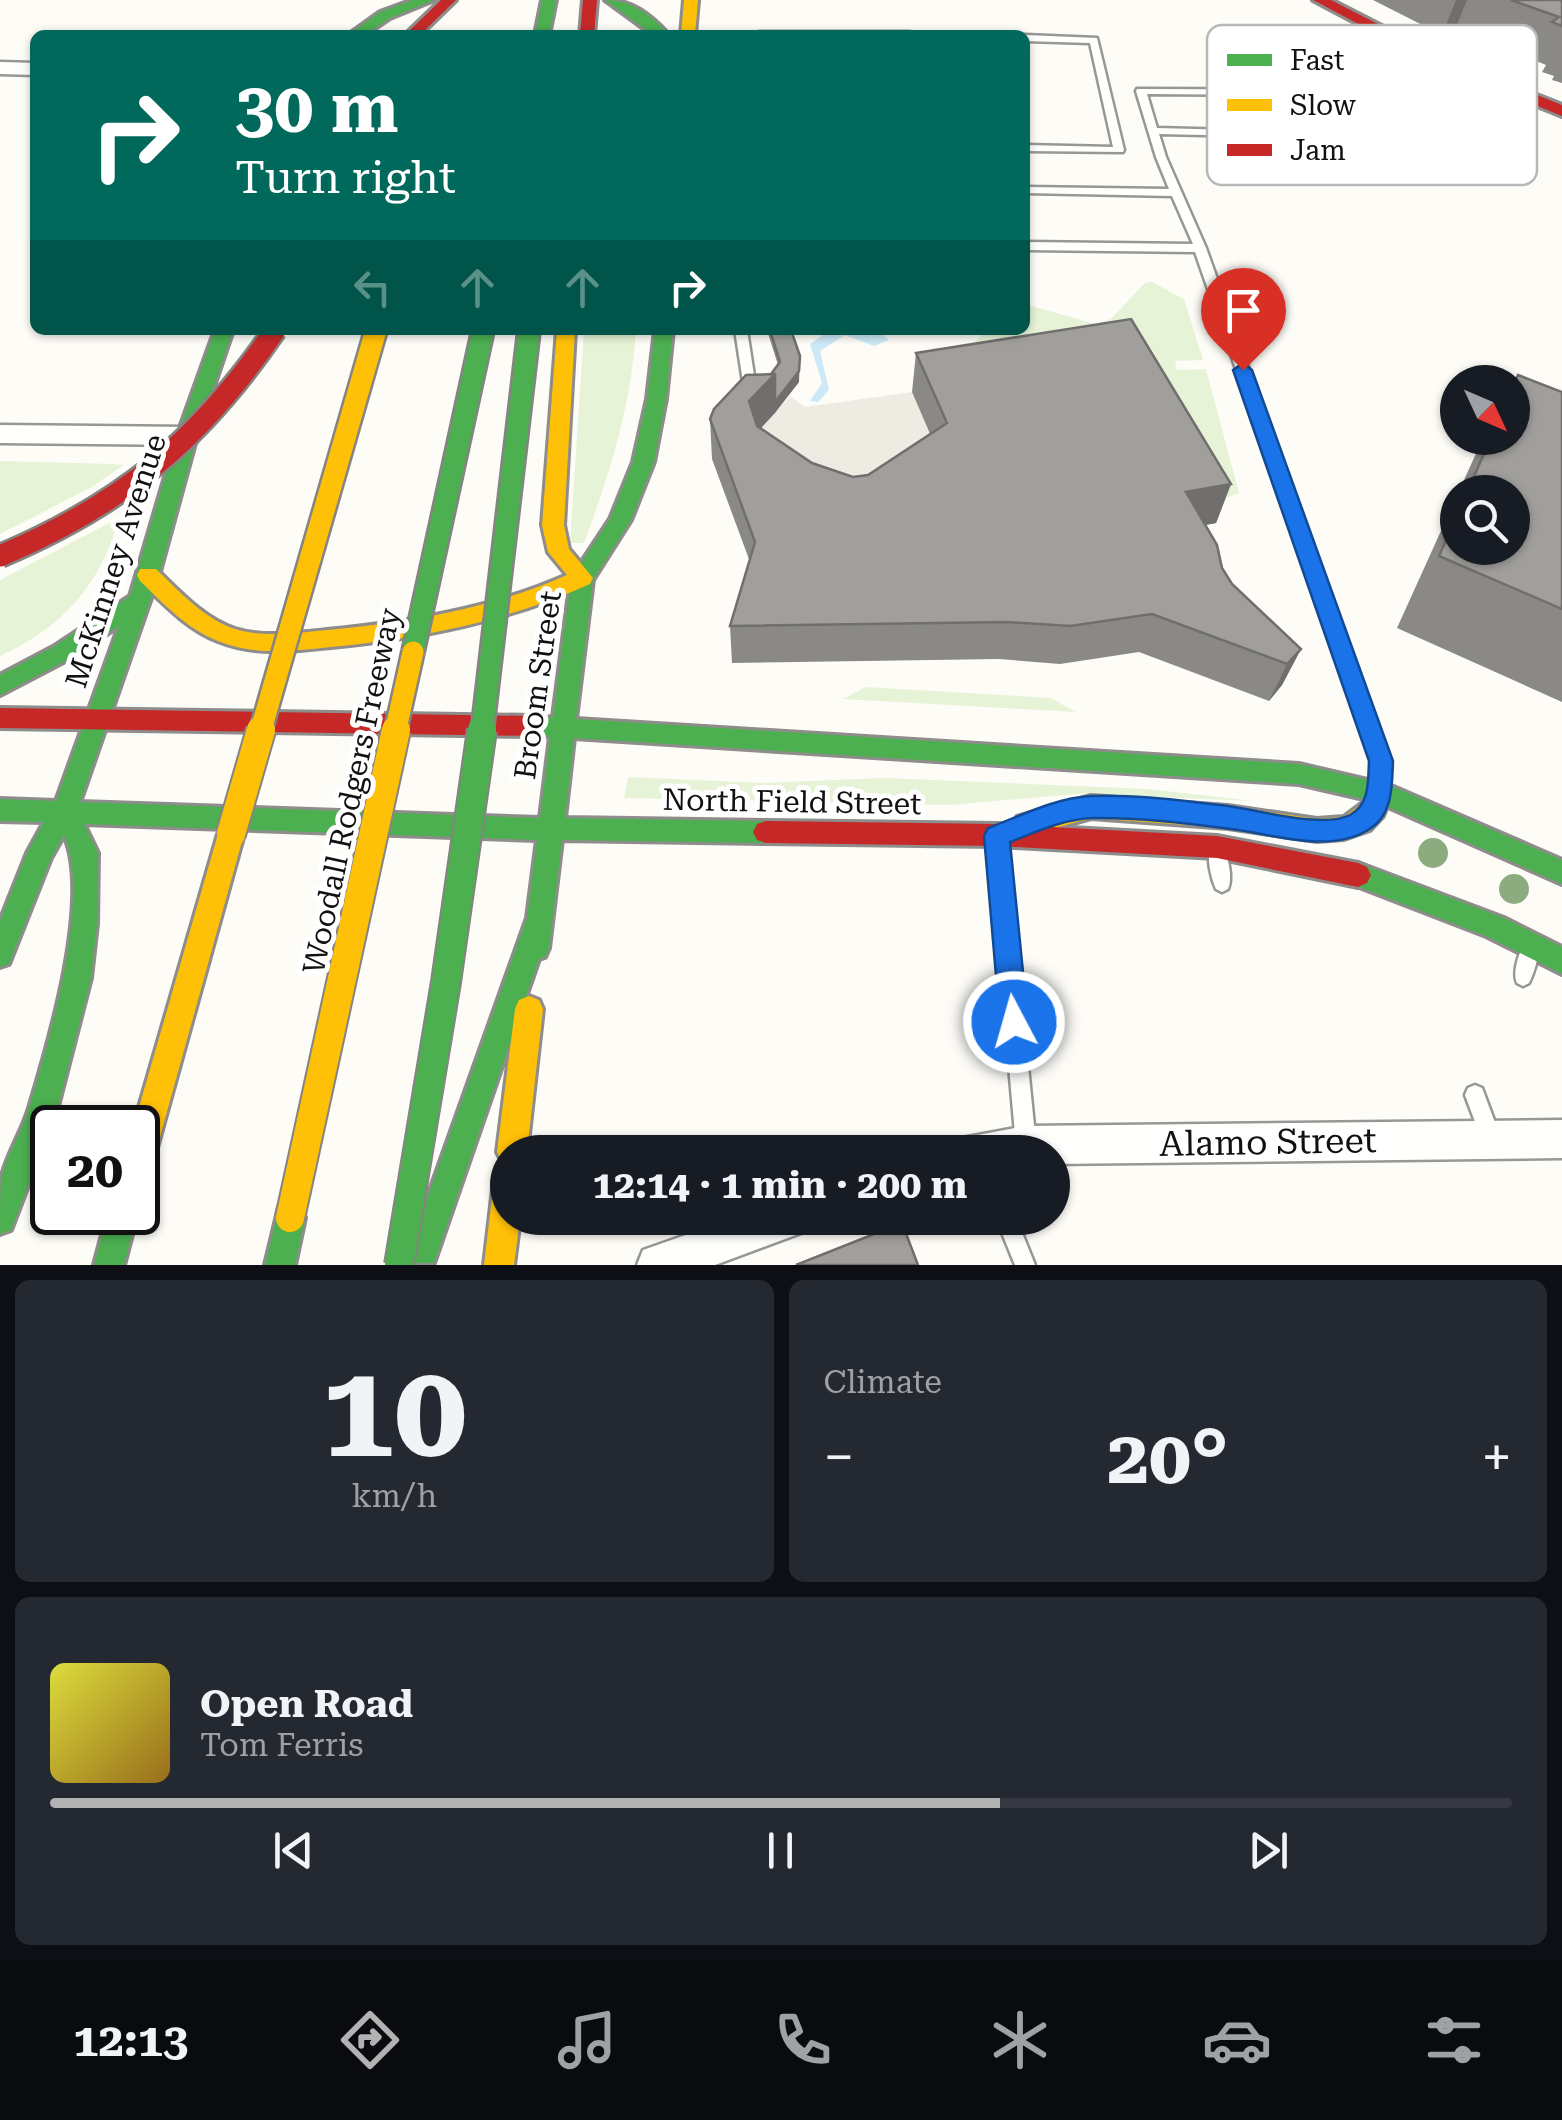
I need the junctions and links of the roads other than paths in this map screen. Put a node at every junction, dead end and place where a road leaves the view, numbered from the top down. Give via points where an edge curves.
1 (427, 0) edge
2 (453, 0) edge
3 (548, 0) edge
4 (590, 0) edge
5 (612, 0) edge
6 (691, 0) edge
7 (1320, 0) edge
8 (1360, 25) edge
9 (344, 29) edge
10 (418, 30) edge
11 (450, 30) edge
12 (543, 30) edge
13 (587, 30) edge
14 (656, 30) edge
15 (688, 30) edge
16 (1030, 38) edge
17 (0, 68) edge
18 (30, 68) edge
19 (1207, 91) edge
20 (1537, 102) edge
21 (1562, 111) edge
22 (1154, 131) junction
23 (1207, 132) edge
24 (1030, 148) edge
25 (1030, 190) edge
26 (1177, 193) junction
27 (1030, 246) edge
28 (1200, 248) junction
29 (222, 335) edge
30 (272, 335) edge
31 (375, 335) edge
32 (482, 335) edge
33 (529, 335) edge
34 (566, 335) edge
35 (664, 335) edge
36 (741, 335) edge
37 (752, 401) edge
38 (0, 434) edge
39 (187, 436) junction
40 (0, 556) edge
41 (148, 575) junction
42 (582, 578) junction
43 (139, 601) junction
44 (0, 686) edge
45 (0, 718) edge
46 (96, 720) junction
47 (563, 726) junction
48 (1380, 792) junction
49 (0, 810) edge
50 (64, 810) junction
51 (549, 828) junction
52 (997, 836) junction
53 (1217, 848) junction
54 (1562, 872) edge
55 (1222, 884) dead end
56 (539, 920) junction
57 (1531, 946) junction
58 (0, 955) edge
59 (1562, 961) edge
60 (1523, 977) dead end
61 (1475, 1095) dead end
62 (154, 1105) edge
63 (514, 1135) edge
64 (1025, 1135) edge
65 (1562, 1139) edge
66 (1491, 1140) junction
67 (1070, 1145) edge
68 (0, 1218) edge
69 (117, 1235) edge
70 (503, 1235) edge
71 (742, 1235) edge
72 (1013, 1235) edge
73 (109, 1265) edge
74 (280, 1265) edge
75 (399, 1265) edge
76 (420, 1265) edge
77 (499, 1265) edge
78 (658, 1265) edge
79 (1025, 1265) edge

1 - 9 main road
2 - 10 main road
2 - 11 main road
3 - 12 main road
4 - 13 main road
5 - 14 main road
6 - 15 main road
7 - 8 main road
16 - 24 lane via 1094,40 1119,150
17 - 18 street
19 - 22 lane via 1141,91
20 - 21 main road
22 - 23 lane
22 - 26 lane
25 - 26 lane
26 - 28 lane
27 - 28 lane
28 - 48 lane via 1381,761
29 - 39 main road, McKinney Avenue
30 - 40 main road, bridge via 230,399 158,471 106,507
31 - 62 main road, bridge
32 - 74 main road, Woodall Rodgers Freeway, bridge
33 - 75 main road, bridge via 492,665
34 - 42 main road via 552,524 560,552
35 - 42 main road, Broom Street via 654,439 638,493 611,546
36 - 37 lane
38 - 39 street
39 - 41 main road, McKinney Avenue
41 - 42 main road via 209,630 263,644 444,627 545,598
41 - 43 main road, McKinney Avenue
42 - 47 main road, Broom Street
43 - 44 main road
43 - 46 main road, McKinney Avenue
45 - 46 main road, North Field Street
46 - 47 main road, North Field Street
46 - 50 main road, McKinney Avenue
47 - 48 main road, North Field Street via 1220,766
47 - 51 main road, Broom Street
48 - 52 main road via 1361,822 1344,828 1090,807
48 - 54 main road, North Field Street
49 - 50 main road, North Field Street
50 - 51 main road, North Field Street
50 - 58 main road
50 - 68 main road via 86,853 77,978 44,1110
51 - 52 main road, North Field Street
51 - 56 main road
52 - 53 main road, North Field Street
52 - 64 lane
53 - 55 lane
53 - 57 main road, North Field Street via 1362,876
56 - 63 main road
56 - 76 main road
57 - 59 main road, North Field Street
57 - 60 lane
61 - 66 lane
65 - 66 street, Alamo Street
66 - 67 street, Alamo Street
69 - 73 main road
70 - 77 main road
71 - 78 street
72 - 79 lane

